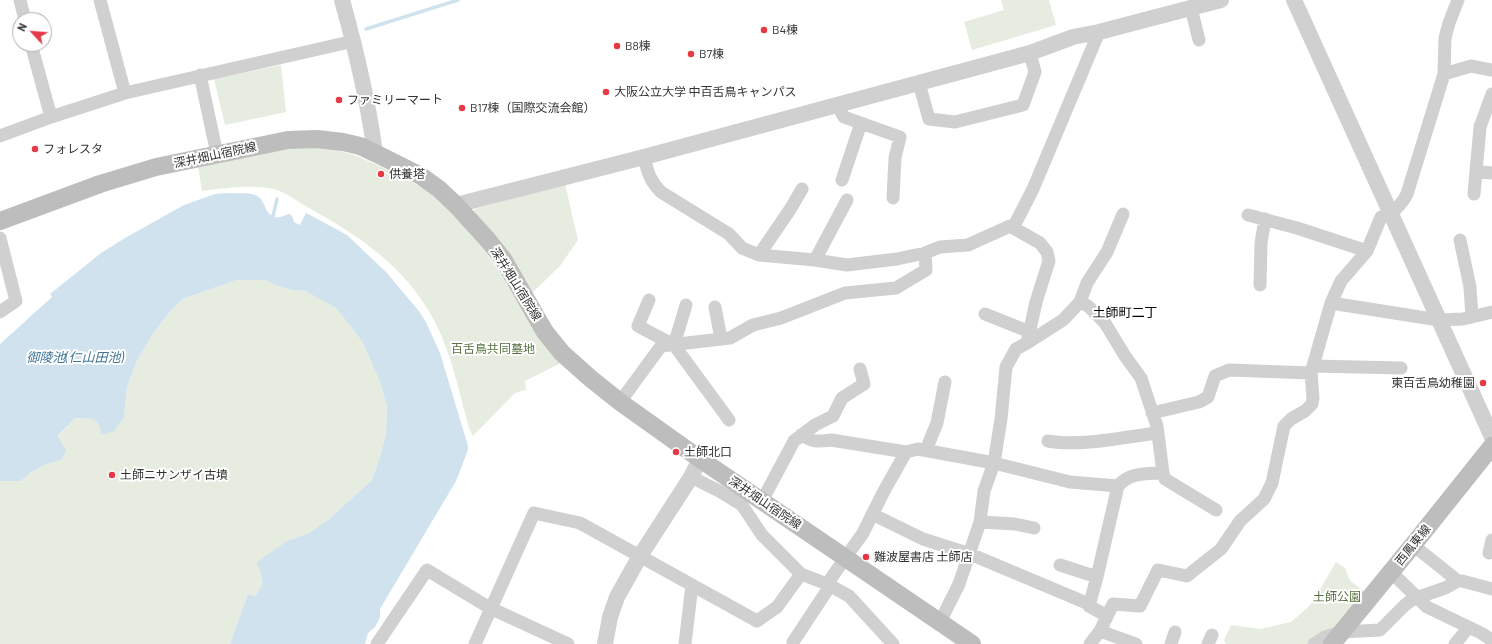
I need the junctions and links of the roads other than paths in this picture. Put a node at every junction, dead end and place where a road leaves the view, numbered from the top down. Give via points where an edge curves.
1 (20, 0) edge
2 (100, 0) edge
3 (342, 0) edge
4 (1220, 0) edge
5 (1294, 0) edge
6 (1458, 0) edge
7 (1191, 8) junction
8 (23, 12) edge
9 (1099, 32) junction
10 (1199, 40) dead end
11 (354, 41) junction
12 (34, 52) edge
13 (1030, 53) junction
14 (1492, 70) edge
15 (1444, 74) junction
16 (200, 75) junction
17 (919, 83) junction
18 (125, 93) junction
19 (1491, 99) edge
20 (837, 105) junction
21 (50, 116) junction
22 (861, 123) junction
23 (0, 136) edge
24 (375, 153) junction
25 (217, 154) junction
26 (644, 157) junction
27 (1476, 170) junction
28 (1492, 173) edge
29 (842, 180) dead end
30 (802, 189) dead end
31 (1474, 194) dead end
32 (893, 198) dead end
33 (847, 200) dead end
34 (456, 204) junction
35 (1391, 213) junction
36 (1123, 214) dead end
37 (1248, 215) dead end
38 (1265, 219) junction
39 (0, 221) edge
40 (1013, 228) junction
41 (0, 238) edge
42 (1460, 240) dead end
43 (1367, 251) junction
44 (925, 253) junction
45 (759, 255) junction
46 (815, 260) junction
47 (1260, 285) dead end
48 (649, 300) dead end
49 (1080, 302) junction
50 (1331, 303) junction
51 (686, 305) dead end
52 (715, 307) dead end
53 (0, 312) edge
54 (1492, 312) edge
55 (985, 314) dead end
56 (1472, 317) junction
57 (1439, 320) junction
58 (1029, 337) junction
59 (721, 339) junction
60 (674, 345) junction
61 (1401, 368) dead end
62 (860, 369) dead end
63 (1312, 369) junction
64 (945, 382) dead end
65 (620, 402) junction
66 (1152, 413) junction
67 (729, 420) dead end
68 (1157, 433) junction
69 (801, 435) junction
70 (1492, 437) edge
71 (1048, 441) dead end
72 (1492, 446) edge
73 (926, 450) junction
74 (906, 452) junction
75 (700, 459) junction
76 (994, 463) junction
77 (1162, 473) junction
78 (690, 477) junction
79 (1118, 486) junction
80 (762, 501) junction
81 (1216, 510) dead end
82 (872, 514) junction
83 (980, 522) junction
84 (1034, 528) dead end
85 (1492, 540) edge
86 (1413, 545) junction
87 (1488, 553) dead end
88 (970, 554) junction
89 (640, 556) junction
90 (846, 558) junction
91 (1060, 565) dead end
92 (1391, 572) junction
93 (802, 574) junction
94 (1098, 577) junction
95 (1458, 581) junction
96 (692, 585) junction
97 (829, 585) junction
98 (1492, 589) edge
99 (1417, 597) junction
100 (1089, 604) junction
101 (490, 608) junction
102 (1107, 616) junction
103 (940, 622) junction
104 (1468, 628) junction
105 (1100, 631) junction
106 (1337, 638) edge
107 (546, 639) edge
108 (1492, 640) edge
109 (377, 644) edge
110 (475, 644) edge
111 (568, 644) edge
112 (605, 644) edge
113 (685, 644) edge
114 (793, 644) edge
115 (893, 644) edge
116 (972, 644) edge
117 (1090, 644) edge
118 (1136, 644) edge
119 (1314, 644) edge
120 (1455, 644) edge

1 - 8 street
2 - 18 street
3 - 11 street
4 - 7 street
5 - 35 street
6 - 15 street via 1445,38
7 - 9 street
7 - 10 street
9 - 13 street via 1073,37
9 - 40 street via 1036,182
11 - 16 street
11 - 24 street
12 - 21 street
13 - 17 street
13 - 17 street via 1035,72 1023,105 955,122 929,119
14 - 15 street via 1471,66
15 - 35 street via 1408,194 1400,206
16 - 18 street
16 - 25 street
17 - 20 street
18 - 21 street
19 - 27 street via 1480,127
20 - 22 street via 844,117
20 - 26 street
21 - 23 street
22 - 29 street
22 - 32 street via 900,137 895,158
24 - 25 main road, 深井畑山宿院線 via 360,146 316,139 288,140
24 - 34 main road, 深井畑山宿院線 via 421,176
25 - 39 main road, 深井畑山宿院線 via 156,167 100,184
26 - 34 street
26 - 45 street via 649,177 661,192 729,234 742,248
27 - 28 street
27 - 31 street
30 - 45 street
33 - 46 street
34 - 65 main road, 深井畑山宿院線 via 503,259 545,332 562,353
35 - 43 street via 1381,217
35 - 57 street
36 - 49 street via 1107,252 1087,282
37 - 38 street
38 - 43 street
38 - 47 street via 1261,243
40 - 44 street via 1010,226 968,245 940,246
40 - 58 street via 1040,243 1047,252 1049,261 1036,302
41 - 53 street via 16,301
42 - 56 street via 1470,287
43 - 50 street via 1341,281
44 - 46 street via 847,265
44 - 59 street via 926,270 896,288 845,293 781,318 753,325 730,338
45 - 46 street
48 - 60 street via 638,326
49 - 58 street via 1063,320
49 - 66 street via 1088,306 1104,323 1141,378
50 - 57 street
50 - 63 street
51 - 60 street
52 - 59 street
54 - 56 street
55 - 58 street
56 - 57 street
57 - 70 street
58 - 76 street via 1016,349 1006,367
59 - 60 street
60 - 65 street via 661,346
60 - 67 street
61 - 63 street
62 - 69 street via 864,384 842,398 833,416 815,424
63 - 66 street via 1229,370 1215,376 1208,397 1199,402
63 - 102 street via 1312,404 1284,426 1272,483 1264,499 1240,521 1221,549 1187,576 1158,570 1140,606 1114,604
64 - 73 street via 937,423
65 - 75 main road, 深井畑山宿院線
66 - 68 street
68 - 71 street via 1060,444
68 - 77 street
69 - 74 street via 810,441 831,440
69 - 80 street via 794,441
72 - 86 main road, 西鳳東線
73 - 74 street
73 - 76 street
74 - 82 street
75 - 78 street
75 - 80 main road, 深井畑山宿院線
76 - 79 street via 1070,482
76 - 83 street via 984,491
77 - 79 street via 1134,475
77 - 81 street via 1165,479
78 - 89 street
78 - 93 street via 742,505 762,535
79 - 94 street
80 - 90 main road, 深井畑山宿院線
82 - 88 street via 923,538
82 - 90 street
83 - 84 street
83 - 88 street
85 - 87 street
86 - 92 main road, 西鳳東線
86 - 95 street
88 - 100 street
88 - 103 street via 959,584
89 - 96 street
89 - 101 street via 580,523 534,512
89 - 112 street via 617,597
90 - 97 street
90 - 103 main road, 深井畑山宿院線
91 - 94 street
92 - 99 street
92 - 106 main road, 西鳳東線
93 - 96 street via 777,607 757,621
93 - 97 street
94 - 100 street
95 - 98 street
95 - 99 street
96 - 113 street
97 - 114 street
97 - 115 street via 849,596
99 - 104 street via 1427,608
99 - 106 street via 1405,605 1380,630
100 - 102 street
101 - 107 street
101 - 109 street via 428,570
101 - 110 street
102 - 105 street
103 - 116 main road, 深井畑山宿院線
104 - 108 street
104 - 120 street
105 - 117 street
105 - 118 street
106 - 119 street via 1325,637
107 - 111 street

